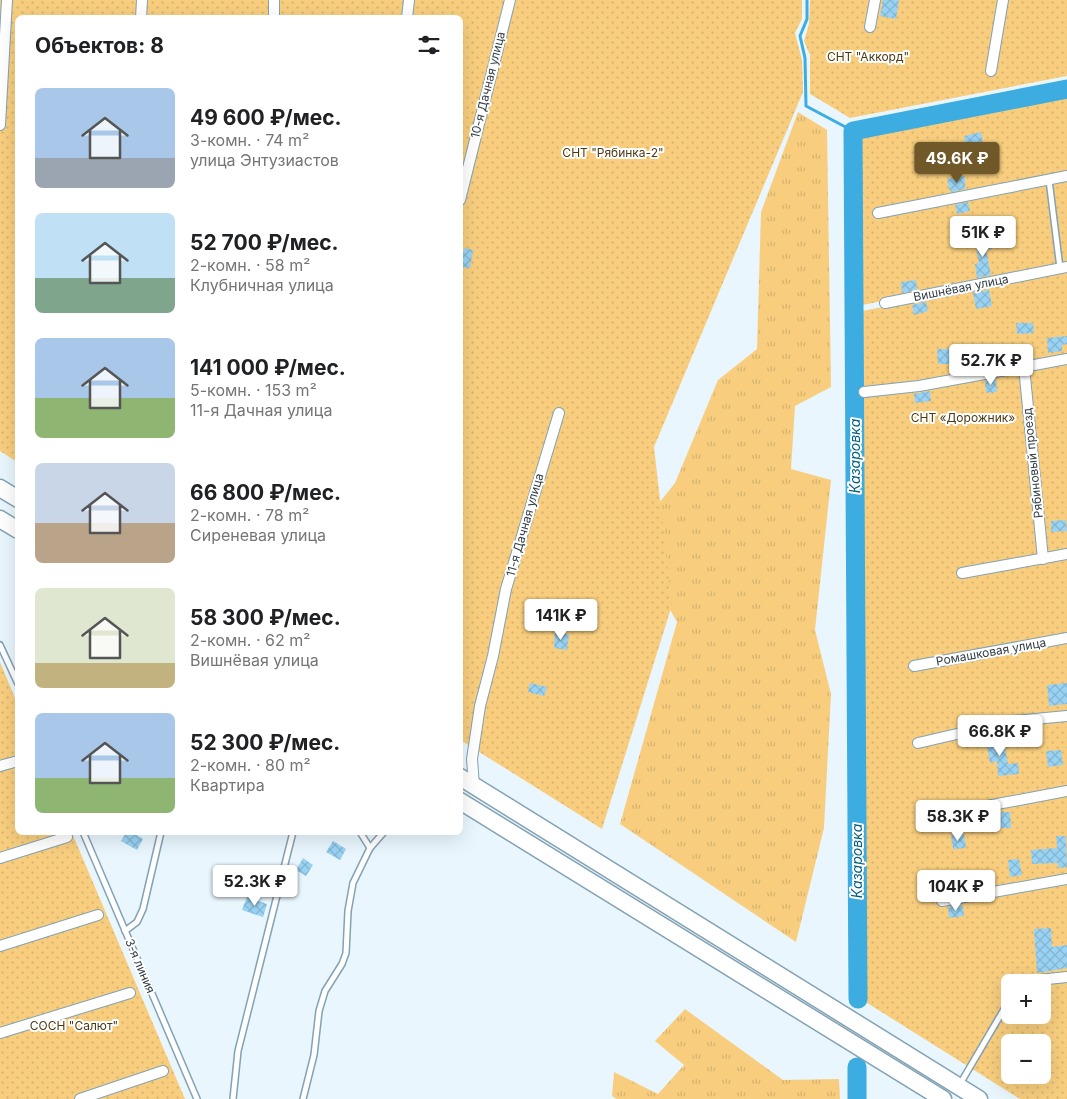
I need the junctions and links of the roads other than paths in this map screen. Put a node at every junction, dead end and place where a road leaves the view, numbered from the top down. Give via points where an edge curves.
1 (7, 0) edge
2 (142, 0) edge
3 (274, 0) edge
4 (409, 0) edge
5 (510, 0) edge
6 (875, 0) edge
7 (1004, 0) edge
8 (141, 15) edge
9 (274, 15) edge
10 (407, 15) edge
11 (870, 27) dead end
12 (990, 70) dead end
13 (0, 125) edge
14 (1067, 176) edge
15 (1049, 180) junction
16 (463, 188) edge
17 (878, 213) dead end
18 (1064, 268) edge
19 (884, 303) dead end
20 (1067, 359) edge
21 (1024, 367) junction
22 (864, 392) dead end
23 (559, 413) dead end
24 (0, 488) edge
25 (15, 497) edge
26 (0, 520) edge
27 (15, 528) edge
28 (1067, 554) edge
29 (1043, 559) junction
30 (962, 573) dead end
31 (1067, 638) edge
32 (0, 644) edge
33 (914, 666) dead end
34 (15, 677) edge
35 (1067, 716) edge
36 (918, 743) dead end
37 (15, 762) edge
38 (0, 766) edge
39 (463, 778) edge
40 (474, 786) junction
41 (1067, 791) edge
42 (463, 804) edge
43 (928, 817) dead end
44 (83, 835) edge
45 (160, 835) edge
46 (292, 835) edge
47 (362, 835) edge
48 (381, 835) edge
49 (67, 837) dead end
50 (370, 848) junction
51 (0, 858) edge
52 (1067, 879) edge
53 (942, 901) dead end
54 (98, 915) dead end
55 (125, 931) junction
56 (0, 946) edge
57 (1067, 977) edge
58 (1051, 979) edge
59 (130, 993) dead end
60 (1001, 1014) edge
61 (0, 1033) edge
62 (163, 1071) dead end
63 (958, 1086) junction
64 (80, 1099) edge
65 (197, 1099) edge
66 (233, 1099) edge
67 (302, 1099) edge
68 (943, 1099) edge
69 (979, 1099) edge

1 - 13 street
2 - 8 street
3 - 9 street
4 - 10 street
5 - 16 street, 10-я Дачная улица
6 - 11 street
7 - 12 street
14 - 15 street
15 - 17 street
15 - 18 lane
18 - 19 street, Вишнёвая улица
20 - 21 street
21 - 22 street via 919,386
21 - 29 street, Рябиновый проезд
23 - 40 street, 11-я Дачная улица via 506,589 480,706 472,759
24 - 25 highway
26 - 27 highway
28 - 29 street
29 - 30 street
31 - 33 street, Ромашковая улица
32 - 34 lane
35 - 36 street via 1014,720
37 - 38 street
39 - 40 highway
40 - 63 highway
41 - 43 street
42 - 68 highway
44 - 55 lane, 3-я линия
45 - 55 lane via 143,909 137,922
46 - 66 lane via 238,1051
47 - 50 lane
48 - 50 lane
49 - 51 street
50 - 67 lane via 353,882 346,953 319,1011 314,1055
52 - 53 street
54 - 56 street
55 - 65 lane, 3-я линия
57 - 58 street
59 - 61 street
60 - 63 lane
62 - 64 street
63 - 69 highway

